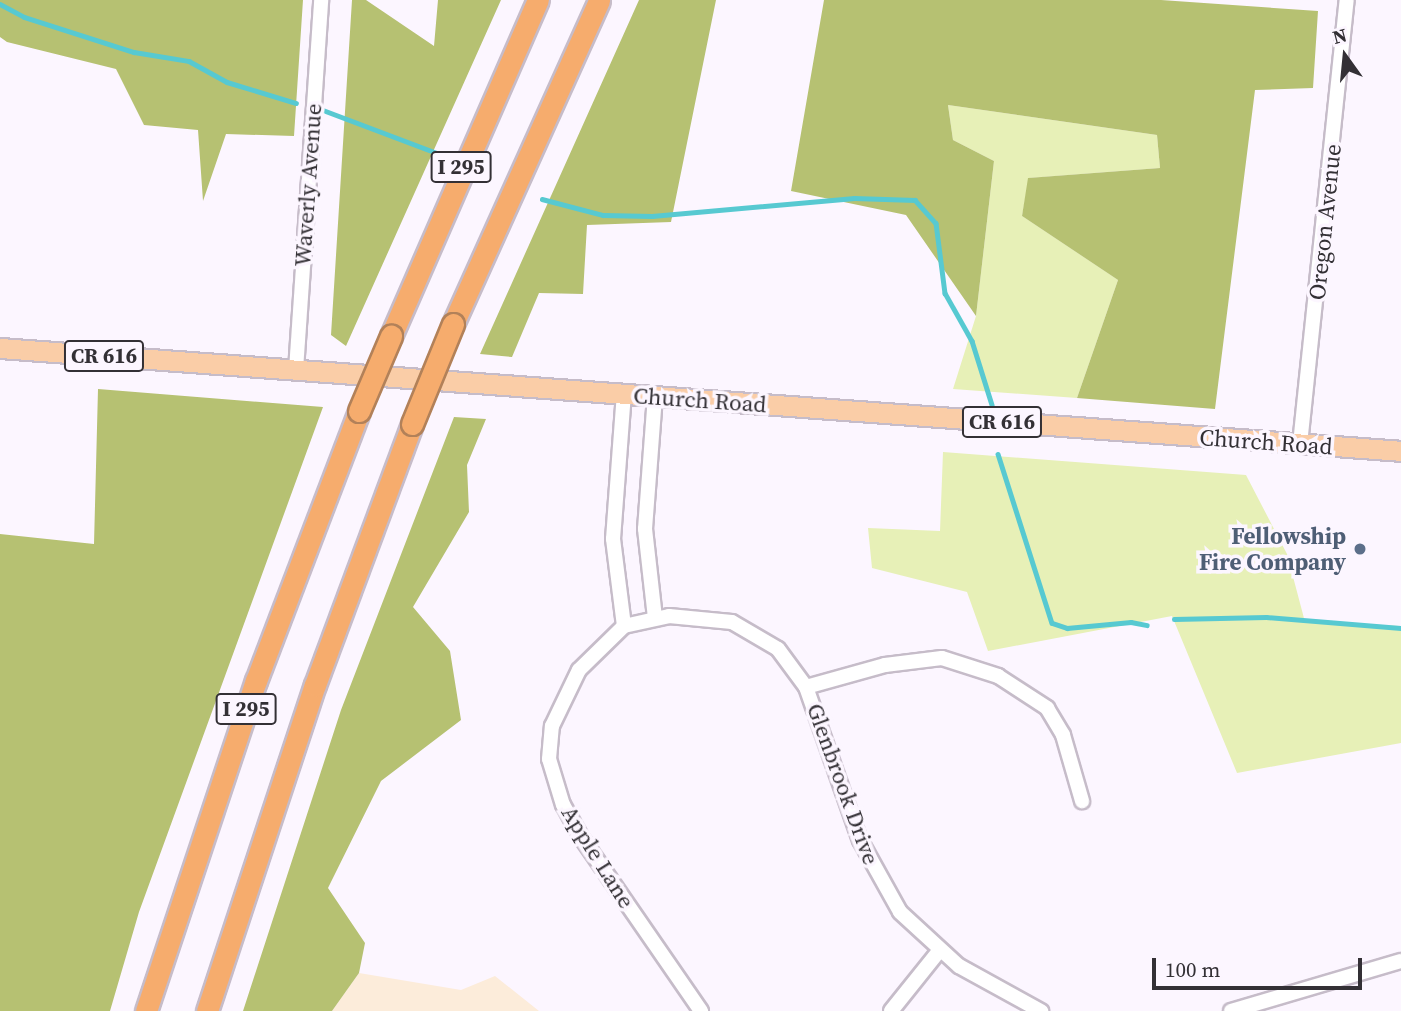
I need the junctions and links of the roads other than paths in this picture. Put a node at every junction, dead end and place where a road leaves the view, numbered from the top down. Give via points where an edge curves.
1 (321, 0) edge
2 (538, 0) edge
3 (599, 0) edge
4 (1347, 0) edge
5 (0, 348) edge
6 (296, 370) junction
7 (624, 394) junction
8 (655, 396) junction
9 (1300, 444) junction
10 (1401, 452) edge
11 (655, 618) junction
12 (624, 626) junction
13 (806, 687) junction
14 (1082, 800) dead end
15 (939, 951) junction
16 (1401, 961) edge
17 (146, 1011) edge
18 (207, 1011) edge
19 (701, 1011) edge
20 (891, 1011) edge
21 (1041, 1011) edge
22 (1231, 1011) edge

1 - 6 street, Waverly Avenue
2 - 17 highway, I 295, bridge via 359,411 248,703
3 - 18 highway, I 295, bridge via 412,424 301,725
4 - 9 street, Oregon Avenue
5 - 6 main road, Church Road / CR 616
6 - 7 main road, Church Road / CR 616
7 - 8 main road, Church Road / CR 616
7 - 12 street via 613,539
8 - 9 main road, Church Road / CR 616
8 - 11 street via 645,530
9 - 10 main road, Church Road / CR 616
11 - 12 street, Glenbrook Drive
11 - 13 street, Glenbrook Drive via 699,616 748,628 778,649
12 - 19 street, Apple Lane via 579,670 552,726 549,759 563,805 581,837
13 - 14 street via 885,664 942,658 998,676 1047,708 1063,735
13 - 15 street, Glenbrook Drive via 869,860 900,912
15 - 20 street
15 - 21 street, Glenbrook Drive via 993,988
16 - 22 street

